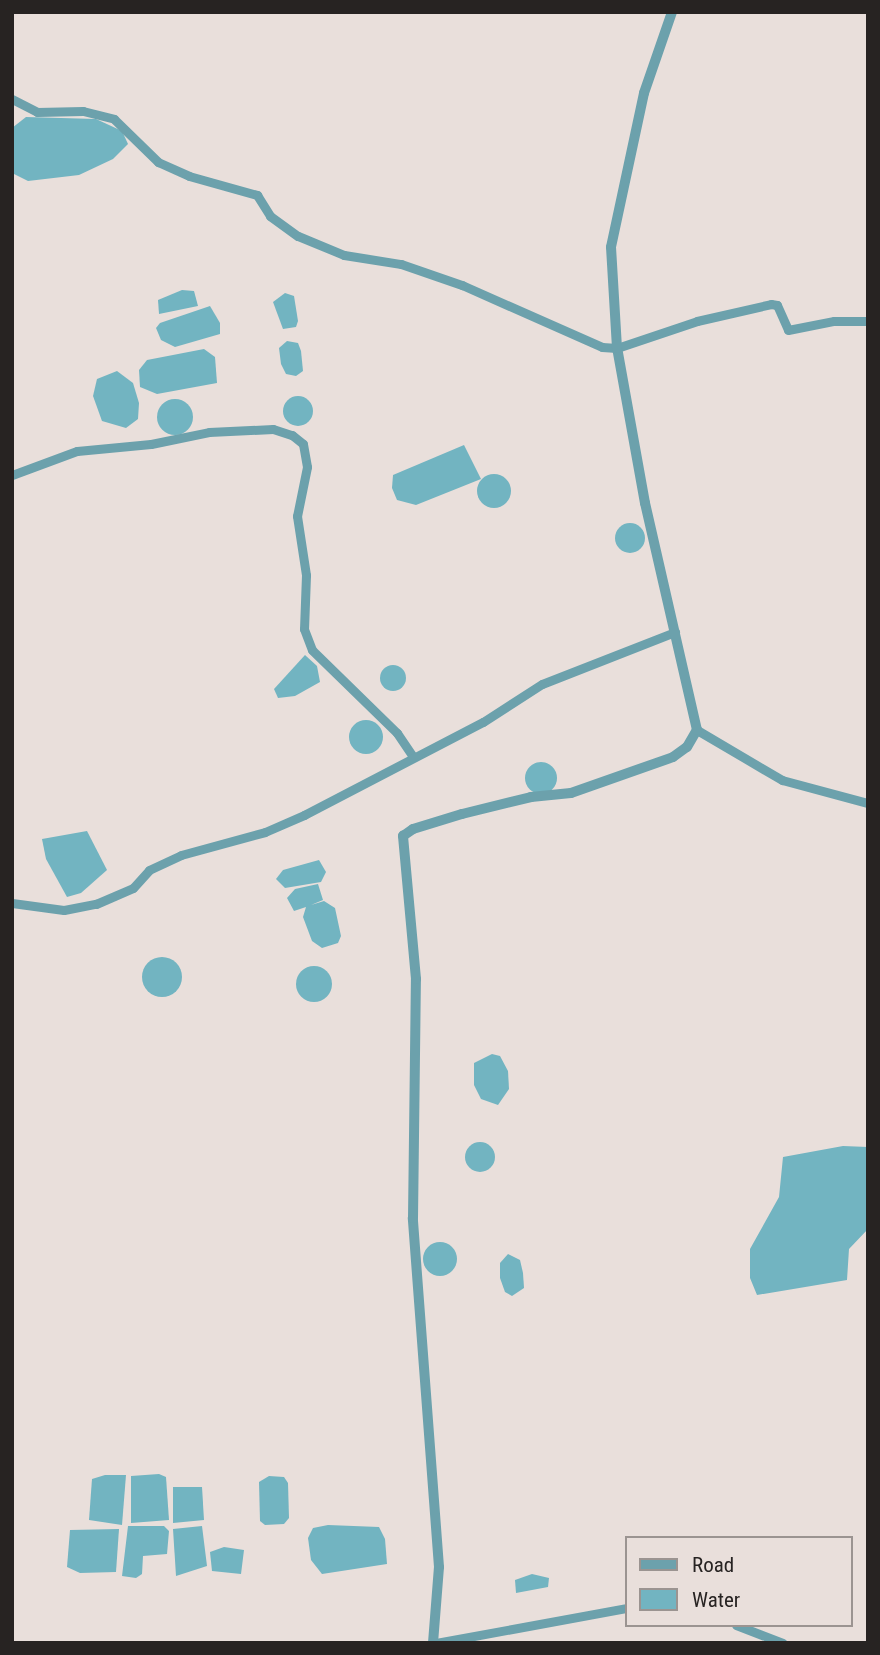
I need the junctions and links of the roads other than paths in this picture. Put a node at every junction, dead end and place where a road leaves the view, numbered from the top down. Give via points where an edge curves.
1 (672, 12) edge
2 (12, 99) edge
3 (868, 321) edge
4 (617, 348) junction
5 (12, 475) edge
6 (675, 632) junction
7 (697, 730) junction
8 (413, 757) junction
9 (868, 803) edge
10 (12, 903) edge
11 (624, 1608) edge
12 (741, 1627) edge
13 (435, 1643) edge
14 (783, 1643) edge

1 - 4 street via 644,93 611,247
2 - 4 street via 29,110 83,111 114,119 158,162 257,195 270,216 298,236 344,255 385,260 441,277 602,347
3 - 4 street via 788,330 777,305 771,303
4 - 6 street
5 - 8 street via 77,451 151,444 209,432 273,429 292,435 303,444 307,467 297,516 306,575 304,629 321,660 397,733
6 - 7 street
6 - 8 street via 542,684 483,722
7 - 9 street via 782,780
7 - 13 street via 687,747 673,757 571,793 531,797 461,814 403,836 416,979 413,1218 439,1567
8 - 10 street via 265,832 153,867 133,888 96,904 64,910
11 - 13 street
12 - 14 street

